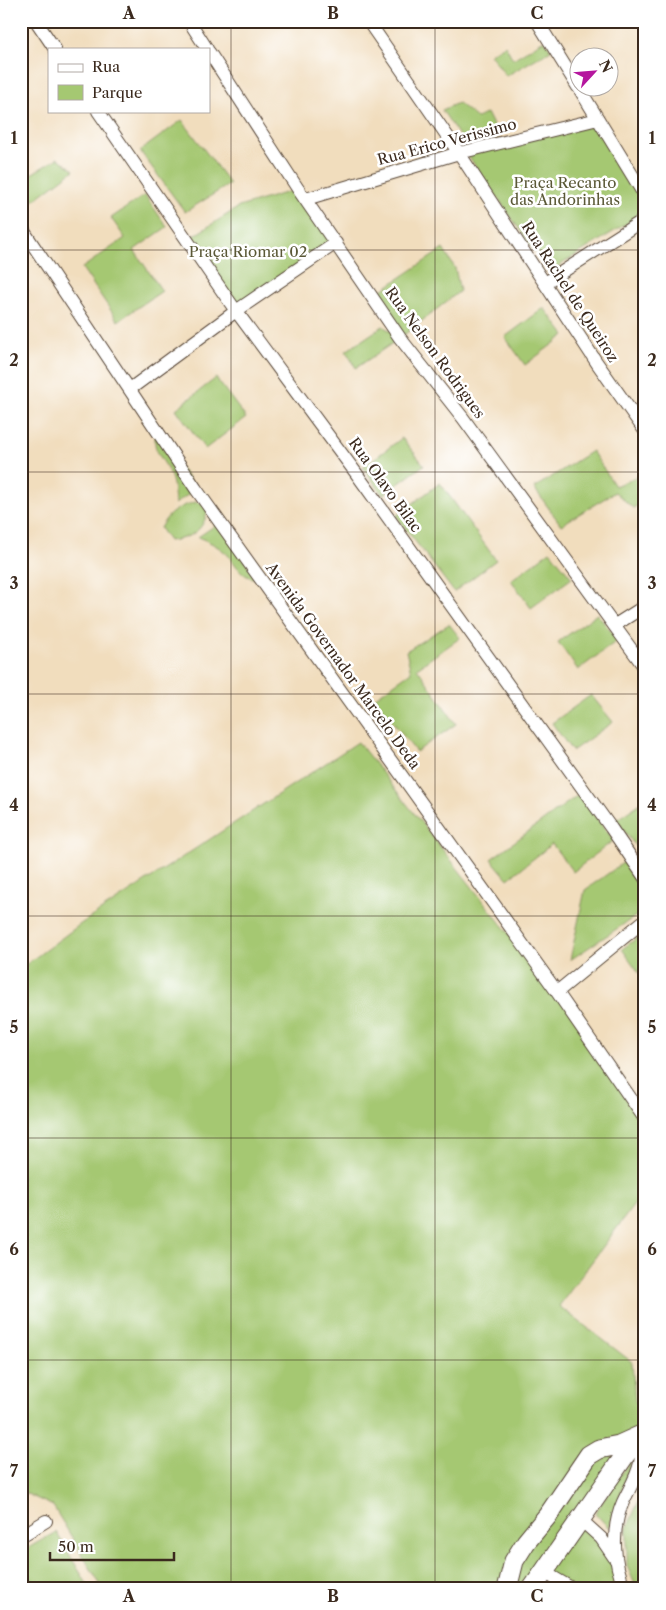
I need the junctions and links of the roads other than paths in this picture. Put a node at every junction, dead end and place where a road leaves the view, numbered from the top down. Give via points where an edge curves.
1 (36, 21) edge
2 (189, 21) edge
3 (368, 21) edge
4 (537, 21) edge
5 (54, 48) edge
6 (207, 48) edge
7 (210, 53) edge
8 (568, 70) edge
9 (586, 98) edge
10 (99, 112) edge
11 (598, 119) junction
12 (458, 153) junction
13 (645, 196) edge
14 (306, 199) junction
15 (645, 219) edge
16 (21, 228) edge
17 (336, 243) junction
18 (545, 283) junction
19 (236, 311) junction
20 (130, 389) junction
21 (645, 431) edge
22 (645, 606) edge
23 (614, 625) junction
24 (645, 668) edge
25 (645, 878) edge
26 (645, 920) edge
27 (557, 992) junction
28 (645, 1119) edge
29 (642, 1432) edge
30 (549, 1514) junction
31 (580, 1520) junction
32 (46, 1521) dead end
33 (21, 1536) edge
34 (526, 1542) junction
35 (616, 1560) junction
36 (544, 1572) junction
37 (507, 1589) edge
38 (532, 1589) edge
39 (573, 1589) edge
40 (625, 1589) edge

1 - 5 street
2 - 6 street, Rua Nelson Rodrigues
3 - 12 street, Rua Rachel de Queiroz
4 - 8 street
7 - 14 street, Rua Nelson Rodrigues
9 - 11 street
10 - 19 street, Rua Olavo Bilac
11 - 12 street, Rua Erico Verissimo
11 - 13 street
12 - 14 street, Rua Erico Verissimo
12 - 18 street, Rua Rachel de Queiroz
14 - 17 street, Rua Nelson Rodrigues
15 - 18 street
16 - 20 street, Avenida Governador Marcelo Deda
17 - 19 street
17 - 23 street, Rua Nelson Rodrigues via 400,338 463,418
18 - 21 street, Rua Rachel de Queiroz via 596,363
19 - 20 street
19 - 25 street, Rua Olavo Bilac via 362,481
20 - 27 street, Avenida Governador Marcelo Deda via 196,489
22 - 23 street
23 - 24 street, Rua Nelson Rodrigues
26 - 27 street
27 - 28 street, Avenida Governador Marcelo Deda
29 - 30 street via 619,1445 599,1449 589,1455
29 - 31 street
29 - 35 street via 641,1462 617,1518
30 - 31 street
30 - 34 street
31 - 35 street via 601,1538
31 - 36 street
32 - 33 street
34 - 36 street via 530,1559
34 - 37 street via 514,1561
35 - 40 street
36 - 38 street
36 - 39 street

